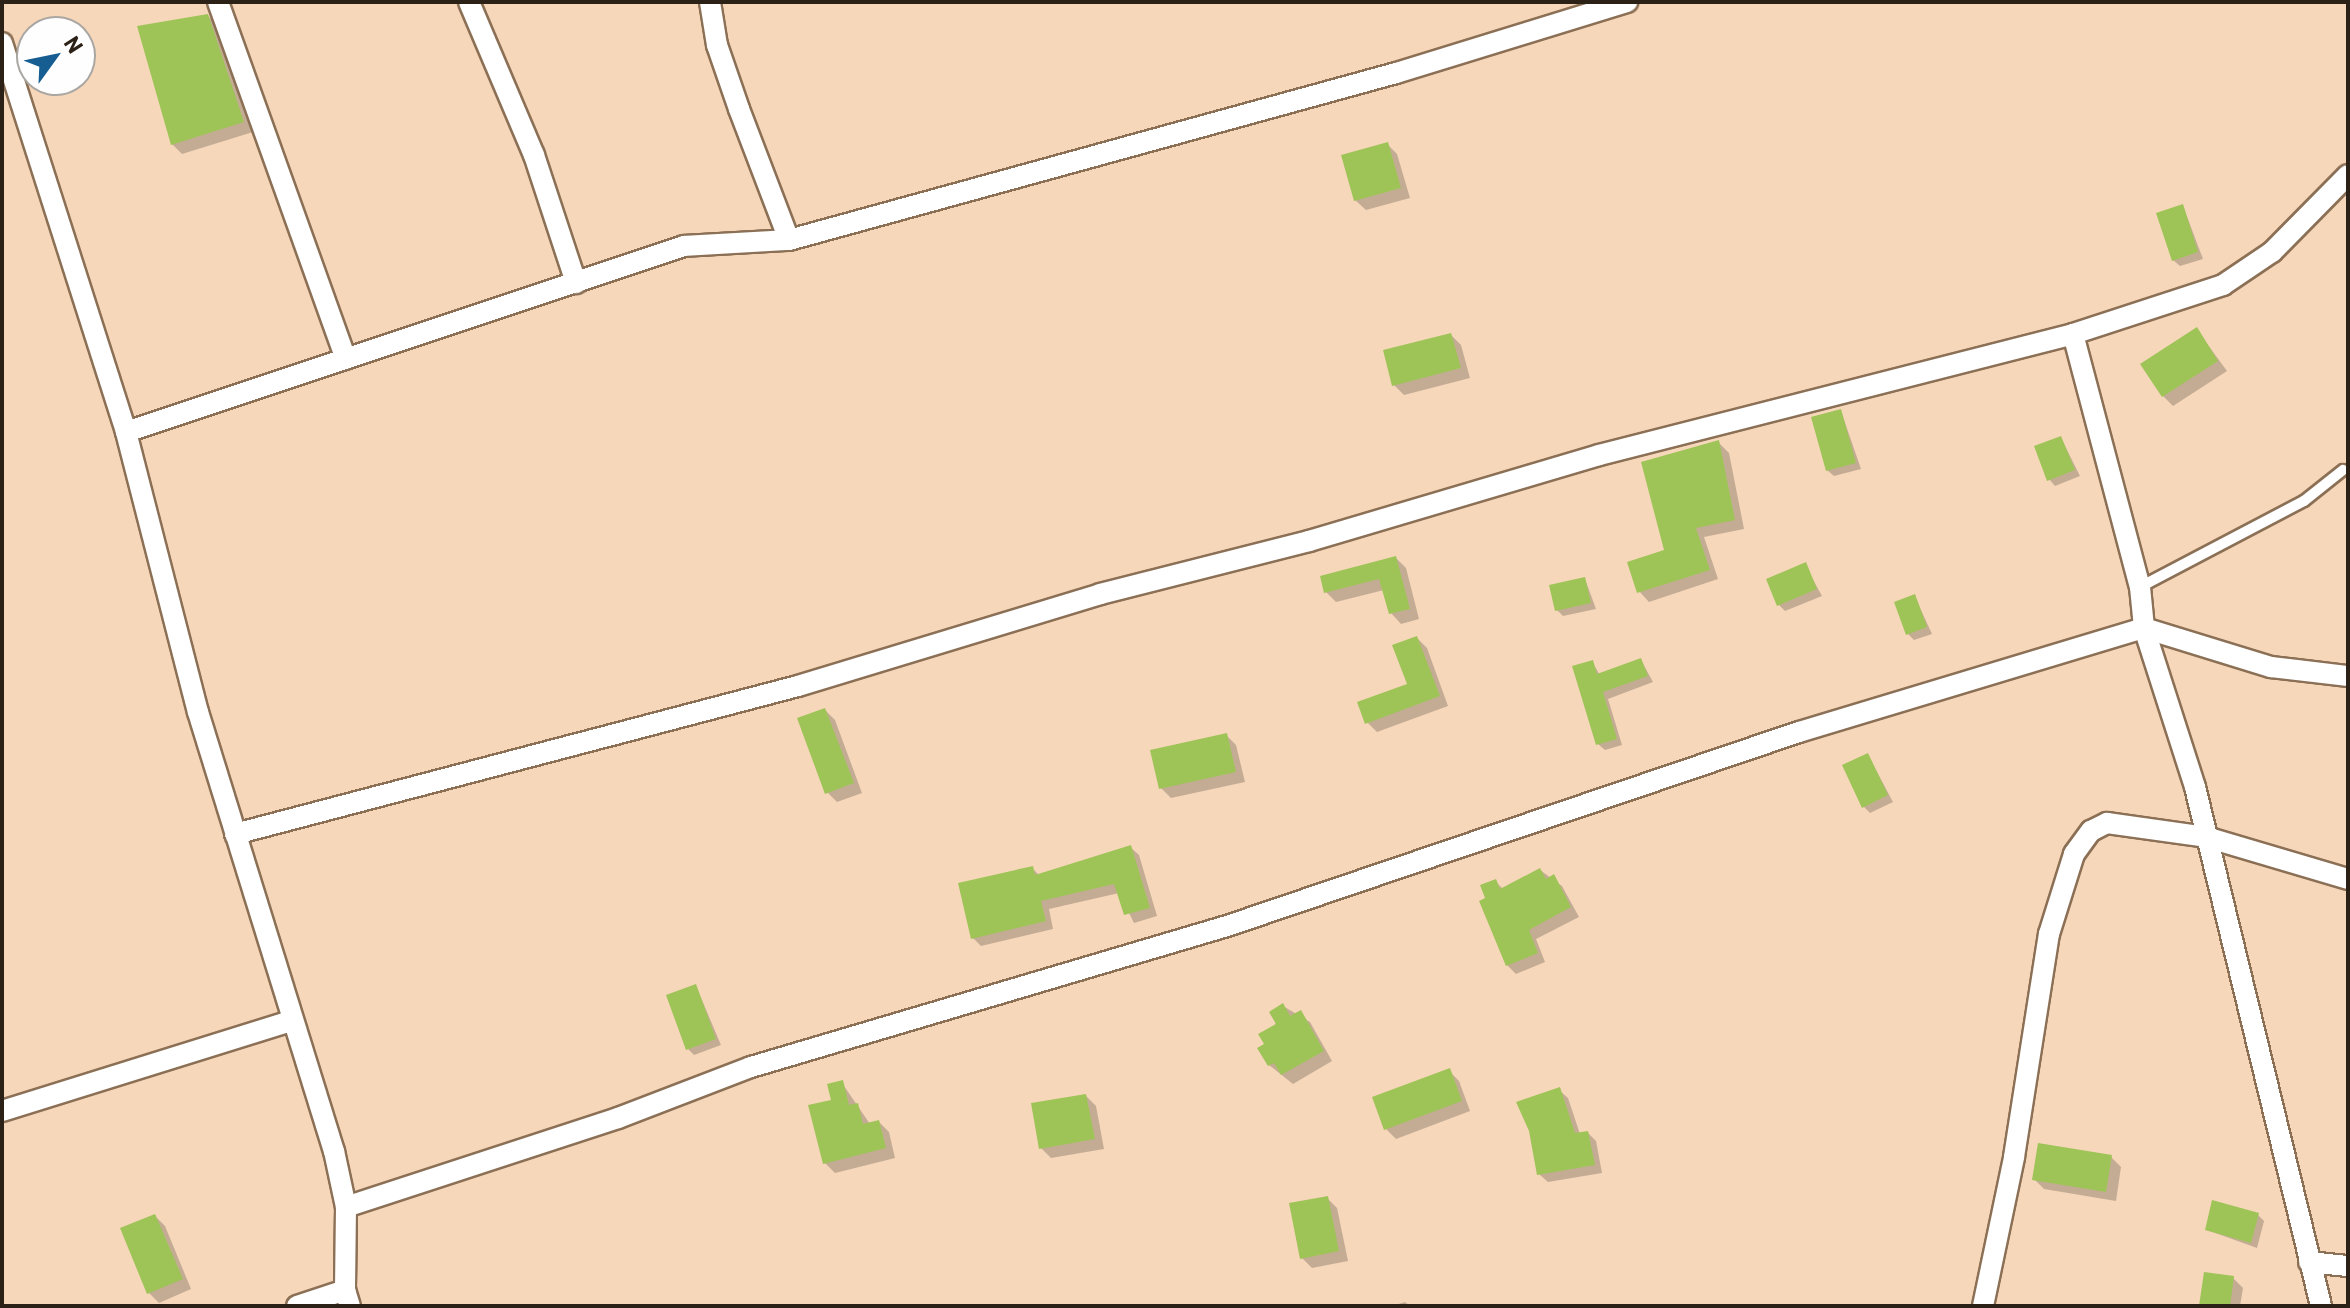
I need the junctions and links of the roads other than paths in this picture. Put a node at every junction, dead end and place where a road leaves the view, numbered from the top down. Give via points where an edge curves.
1 (218, 2) edge
2 (469, 2) edge
3 (710, 2) edge
4 (1627, 2) edge
5 (2, 43) edge
6 (2348, 175) edge
7 (789, 240) junction
8 (576, 283) junction
9 (2073, 334) junction
10 (346, 359) junction
11 (126, 432) junction
12 (2343, 470) dead end
13 (2140, 587) junction
14 (2144, 628) junction
15 (2348, 676) edge
16 (235, 834) junction
17 (2206, 837) junction
18 (2348, 879) edge
19 (291, 1021) junction
20 (2, 1111) edge
21 (346, 1207) junction
22 (2309, 1262) junction
23 (2348, 1266) edge
24 (347, 1298) edge
25 (297, 1306) edge
26 (1983, 1306) edge
27 (2321, 1306) edge

1 - 10 street
2 - 8 street via 534,155
3 - 7 street via 721,58
4 - 7 street via 1396,73
5 - 11 street
6 - 9 street via 2272,252 2223,285
7 - 8 street via 684,246
8 - 10 street
9 - 13 street
9 - 16 street via 1599,455 1309,541 1100,594 798,686
10 - 11 street
11 - 16 street
12 - 13 lane via 2304,501
13 - 14 street
14 - 15 street via 2271,667
14 - 17 street
14 - 21 street via 1799,732 1230,925 751,1067 618,1118
16 - 19 street
17 - 18 street
17 - 22 street
17 - 26 street via 2107,823 2091,831 2074,854 2049,934 2014,1157
19 - 20 street
19 - 21 street via 334,1151
21 - 24 street
22 - 23 street
22 - 27 street
24 - 25 street

